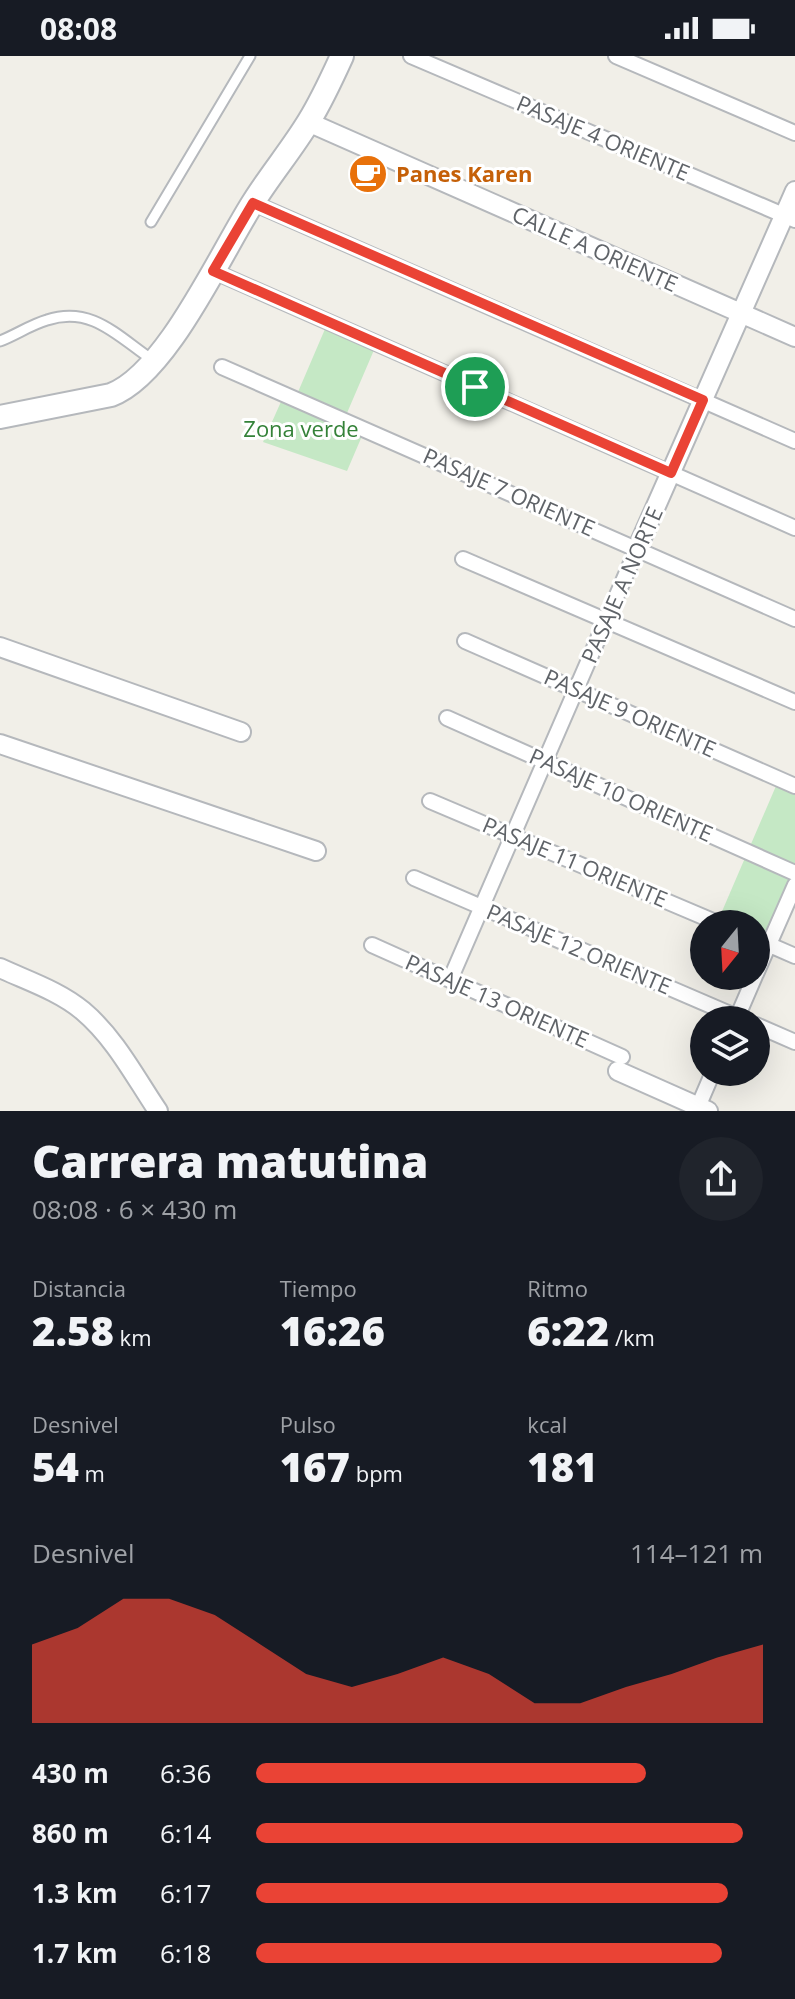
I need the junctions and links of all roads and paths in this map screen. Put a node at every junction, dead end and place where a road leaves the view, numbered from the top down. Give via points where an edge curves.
1 (250, 56) edge
2 (342, 56) edge
3 (411, 56) edge
4 (616, 56) edge
5 (308, 122) junction
6 (795, 133) edge
7 (795, 191) edge
8 (253, 203) junction
9 (790, 217) edge
10 (151, 222) dead end
11 (213, 271) junction
12 (741, 314) junction
13 (795, 337) edge
14 (0, 341) edge
15 (154, 361) junction
16 (222, 367) dead end
17 (703, 400) junction
18 (0, 417) edge
19 (795, 441) edge
20 (671, 473) junction
21 (795, 528) edge
22 (637, 549) junction
23 (463, 559) dead end
24 (795, 619) edge
25 (606, 621) junction
26 (465, 641) dead end
27 (0, 647) edge
28 (576, 690) junction
29 (795, 702) edge
30 (447, 718) dead end
31 (241, 732) dead end
32 (0, 744) edge
33 (545, 762) junction
34 (795, 786) edge
35 (430, 801) dead end
36 (513, 836) junction
37 (316, 851) dead end
38 (795, 873) edge
39 (414, 878) dead end
40 (795, 885) edge
41 (482, 907) junction
42 (690, 911) edge
43 (770, 928) edge
44 (372, 945) dead end
45 (770, 945) edge
46 (795, 956) edge
47 (0, 968) edge
48 (450, 980) junction
49 (709, 1006) edge
50 (770, 1031) edge
51 (795, 1042) edge
52 (620, 1064) joint
53 (709, 1086) edge
54 (703, 1109) edge
55 (158, 1111) edge

1 - 10 lane
2 - 5 street
3 - 9 street, PASAJE 4 ORIENTE
4 - 6 street
5 - 8 street
5 - 12 street, CALLE A ORIENTE
7 - 9 street, PASAJE A NORTE
8 - 11 street
8 - 17 street
9 - 12 street, PASAJE A NORTE
11 - 15 street
11 - 20 street
12 - 13 street, CALLE A ORIENTE
12 - 17 street, PASAJE A NORTE
14 - 15 lane via 69,314 92,318
15 - 18 street via 111,395
16 - 22 street, PASAJE 7 ORIENTE
17 - 19 street
17 - 20 street, PASAJE A NORTE
20 - 21 street
20 - 22 street, PASAJE A NORTE
22 - 24 street, PASAJE 7 ORIENTE
22 - 25 street, PASAJE A NORTE
23 - 25 street
25 - 28 street, PASAJE A NORTE
25 - 29 street
26 - 28 street, PASAJE 9 ORIENTE
27 - 31 street
28 - 33 street, PASAJE A NORTE
28 - 34 street, PASAJE 9 ORIENTE
30 - 33 street, PASAJE 10 ORIENTE
32 - 37 street
33 - 36 street, PASAJE A NORTE
33 - 38 street, PASAJE 10 ORIENTE
35 - 36 street, PASAJE 11 ORIENTE
36 - 41 street, PASAJE A NORTE
36 - 42 street, PASAJE 11 ORIENTE
39 - 41 street, PASAJE 12 ORIENTE
40 - 43 street
41 - 48 street, PASAJE A NORTE
41 - 49 street, PASAJE 12 ORIENTE
44 - 48 street, PASAJE 13 ORIENTE
45 - 46 street
47 - 55 street via 82,1010 106,1034
48 - 52 street, PASAJE 13 ORIENTE
50 - 51 street
52 - 54 street
53 - 54 street

